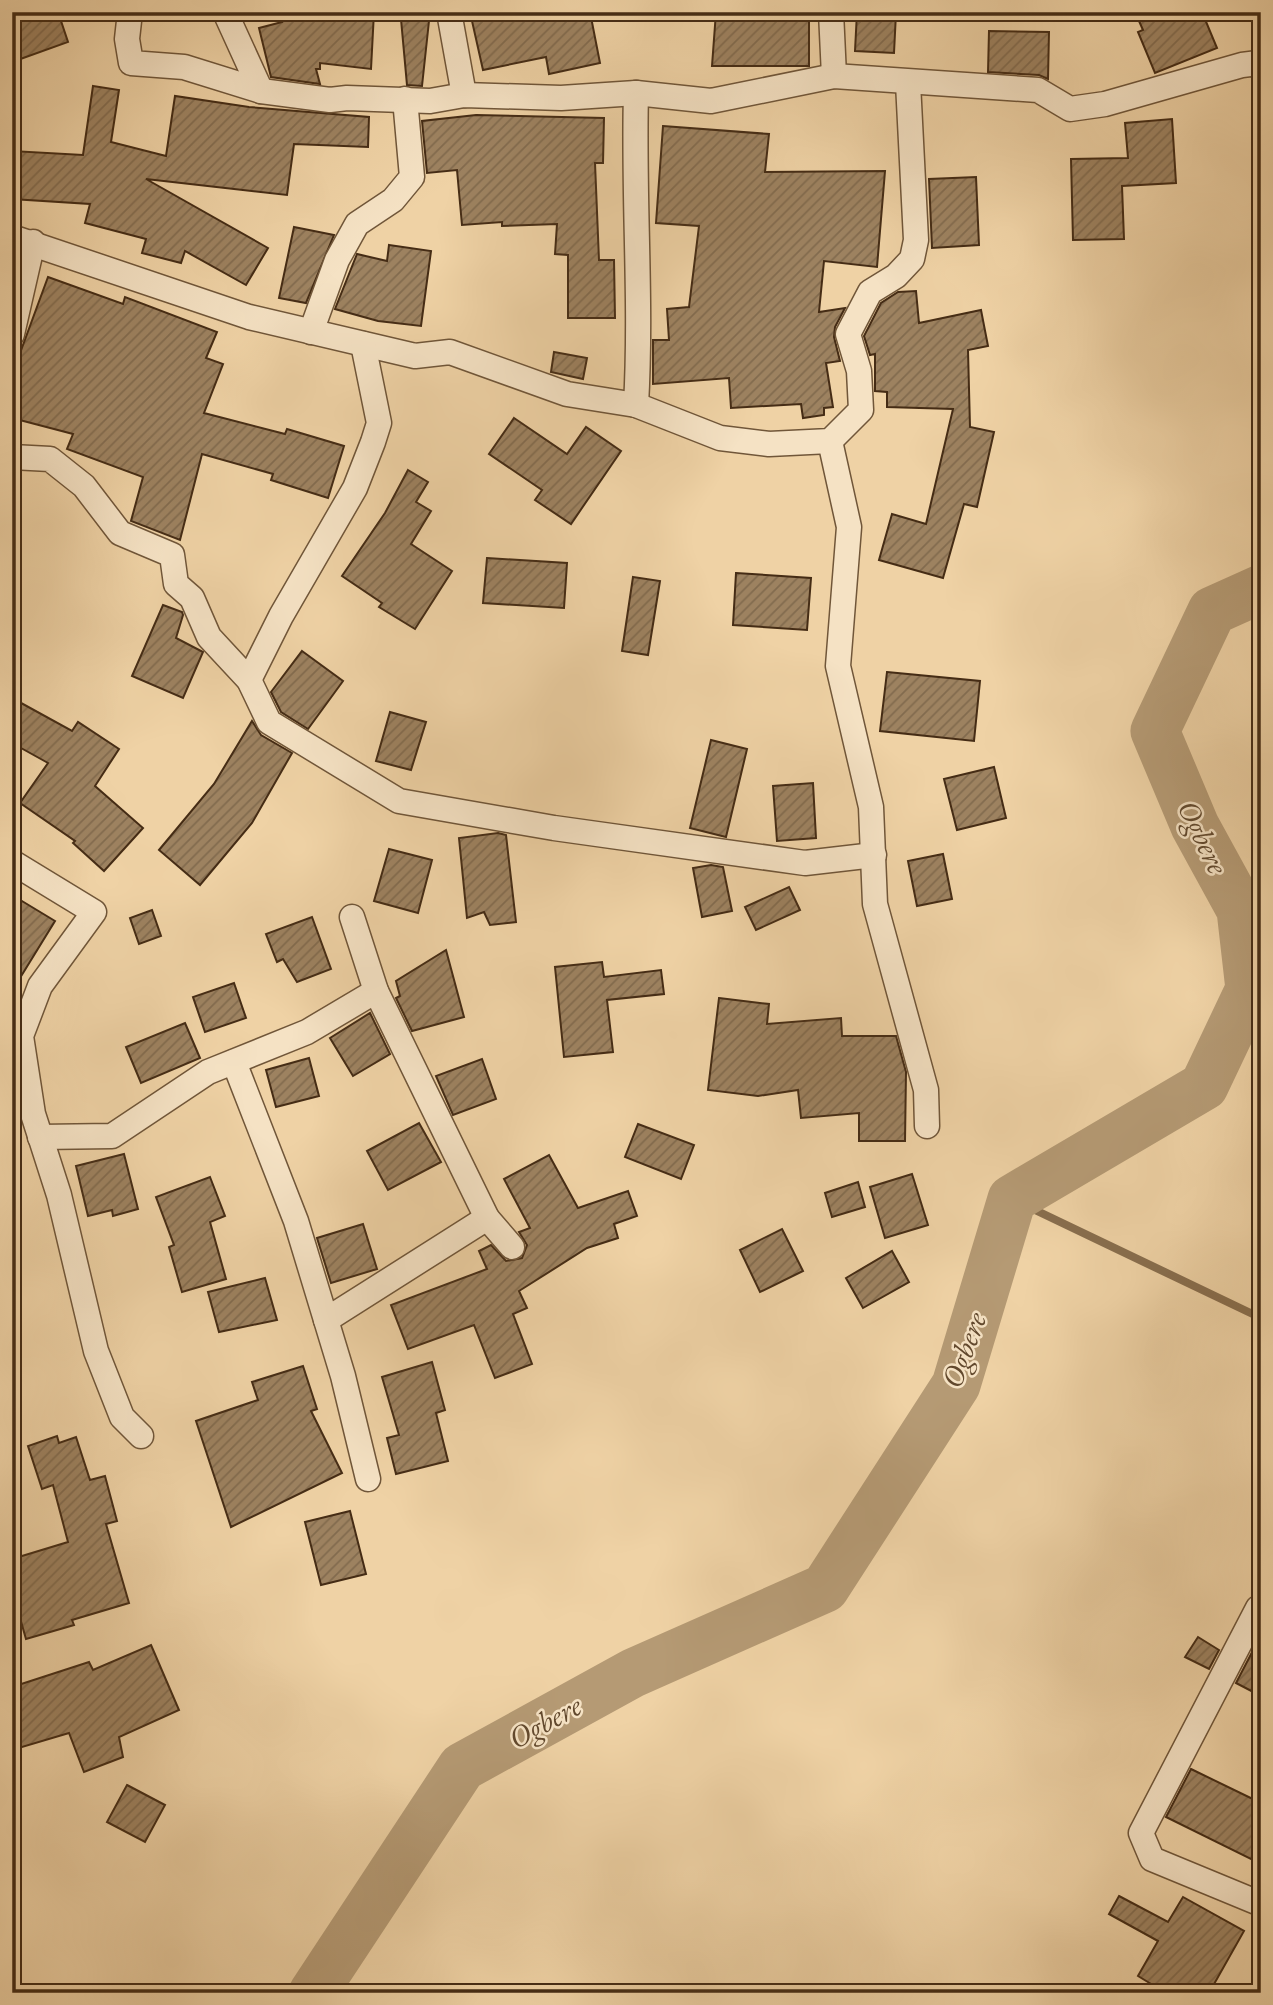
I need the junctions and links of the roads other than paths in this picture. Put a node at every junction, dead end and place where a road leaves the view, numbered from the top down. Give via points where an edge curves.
1 (130, 12) edge
2 (225, 12) edge
3 (449, 12) edge
4 (831, 12) edge
5 (1261, 68) edge
6 (834, 76) junction
7 (908, 83) junction
8 (261, 91) junction
9 (636, 93) junction
10 (464, 95) junction
11 (405, 99) junction
12 (23, 239) edge
13 (311, 332) junction
14 (12, 334) edge
15 (363, 344) junction
16 (636, 405) junction
17 (830, 441) junction
18 (12, 457) edge
19 (249, 680) junction
20 (874, 855) junction
21 (12, 862) edge
22 (352, 917) dead end
23 (376, 991) junction
24 (234, 1062) junction
25 (927, 1126) dead end
26 (40, 1137) junction
27 (487, 1218) junction
28 (512, 1247) dead end
29 (326, 1320) junction
30 (141, 1436) dead end
31 (368, 1479) dead end
32 (1258, 1608) dead end
33 (1261, 1904) edge

1 - 8 street via 127,39 131,63 184,68
2 - 8 street
3 - 10 street
4 - 6 street
5 - 7 street via 1242,65 1105,104 1070,109 1038,90
6 - 7 street
6 - 9 street via 710,102
7 - 17 street via 916,240 912,259 870,292 848,334 859,371 860,411
8 - 11 street via 330,100
9 - 10 street via 561,98
9 - 16 street via 634,168 641,328
10 - 11 street via 430,101
11 - 13 street via 412,177 393,200 357,224 337,260
12 - 13 street via 249,317
12 - 14 street
13 - 15 street
15 - 16 street via 415,356 450,352 567,394
15 - 19 street via 379,423 373,442 355,488
16 - 17 street via 720,438 769,444
17 - 20 street via 849,527 838,666 871,807
18 - 19 street via 50,459 84,486 120,533 172,555 176,584 192,598 209,637
19 - 20 street via 269,722 399,801 805,863
20 - 25 street via 875,904 926,1090
21 - 26 street via 94,912 40,986 21,1036
22 - 23 street
23 - 24 street via 307,1032
23 - 27 street
24 - 26 street via 208,1072 112,1136
24 - 29 street via 296,1221
26 - 30 street via 59,1195 96,1351 122,1417
27 - 28 street
27 - 29 street
29 - 31 street
32 - 33 street via 1141,1833 1152,1859

